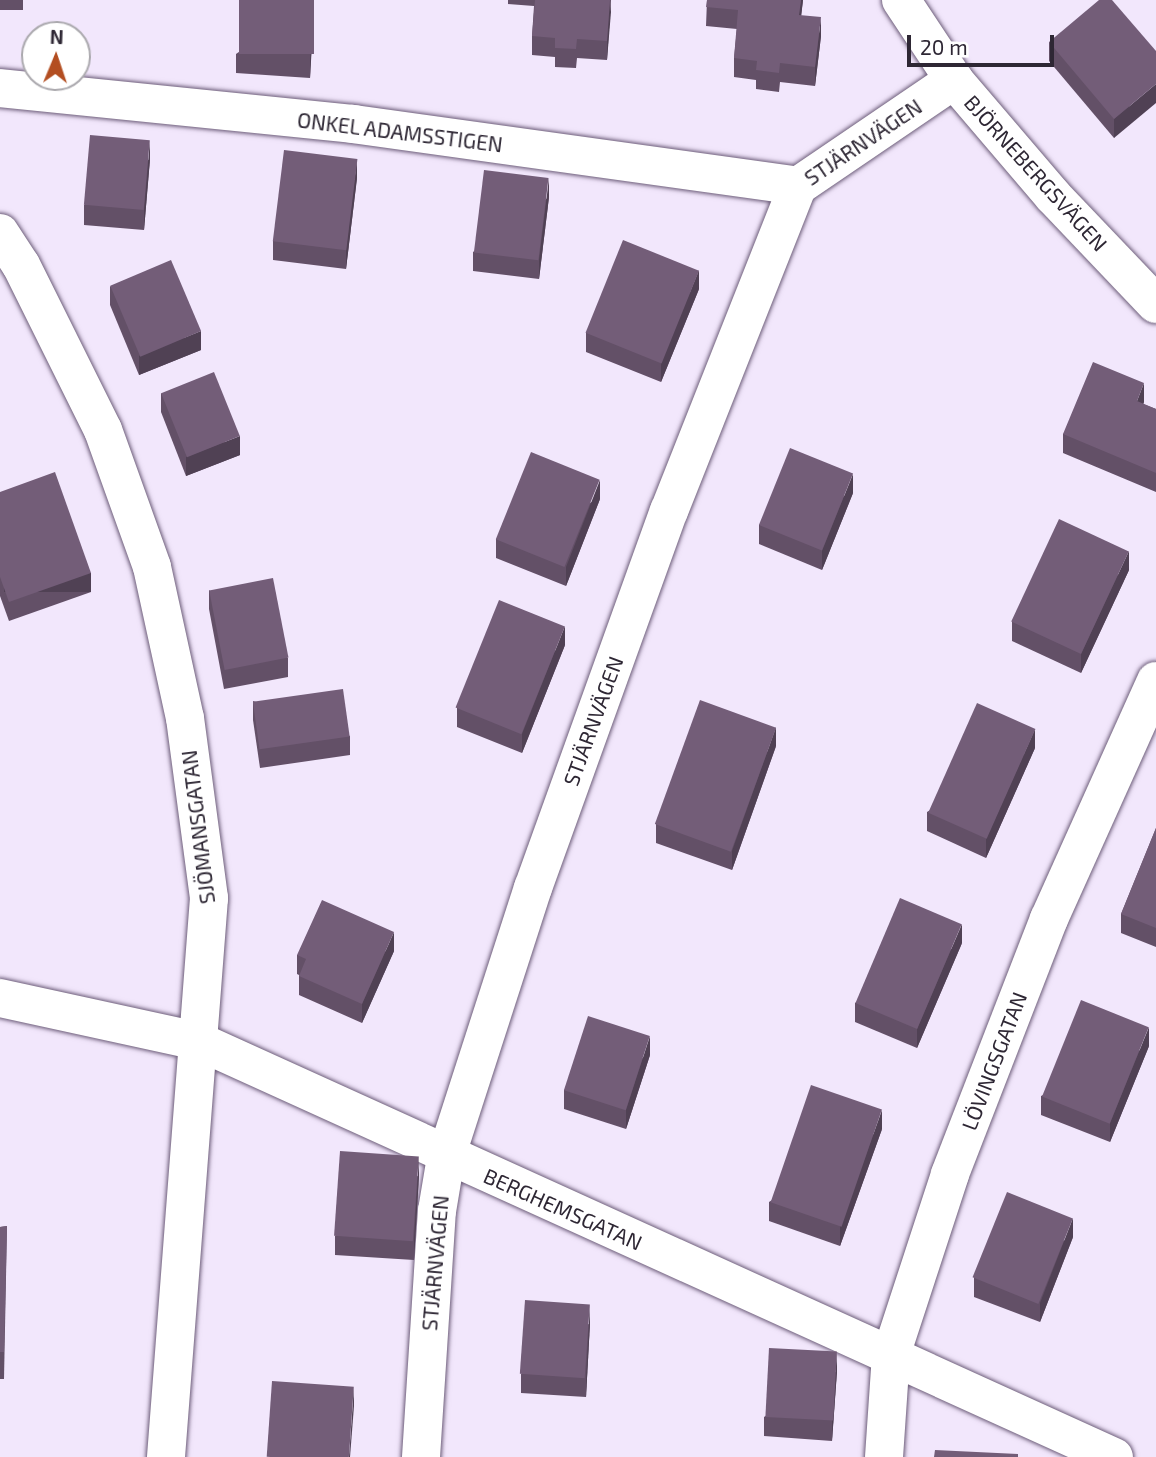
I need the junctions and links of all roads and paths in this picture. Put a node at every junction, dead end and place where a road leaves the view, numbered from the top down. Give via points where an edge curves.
1 (901, 0) edge
2 (954, 80) junction
3 (0, 88) edge
4 (799, 186) junction
5 (0, 233) edge
6 (1156, 304) edge
7 (1156, 681) edge
8 (0, 998) edge
9 (198, 1041) junction
10 (446, 1157) junction
11 (891, 1355) junction
12 (166, 1457) edge
13 (421, 1457) edge
14 (884, 1457) edge
15 (1114, 1457) edge

1 - 2 street, BJÖRNEBERGSVÄGEN
2 - 4 street, STJÄRNVÄGEN
2 - 6 street, BJÖRNEBERGSVÄGEN via 1052,196
3 - 4 street, ONKEL ADAMSSTIGEN via 353,124
4 - 10 street, STJÄRNVÄGEN via 669,511 533,888
5 - 9 street, SJÖMANSGATAN via 21,265 103,430 152,567 185,718 209,898
7 - 11 street, LÖVINGSGATAN via 1049,919 950,1174
8 - 9 street, BERGHEMSGATAN
9 - 10 street, BERGHEMSGATAN
9 - 12 street, SJÖMANSGATAN
10 - 11 street, BERGHEMSGATAN
10 - 13 street, STJÄRNVÄGEN via 437,1211
11 - 14 street, LÖVINGSGATAN
11 - 15 street, BERGHEMSGATAN

